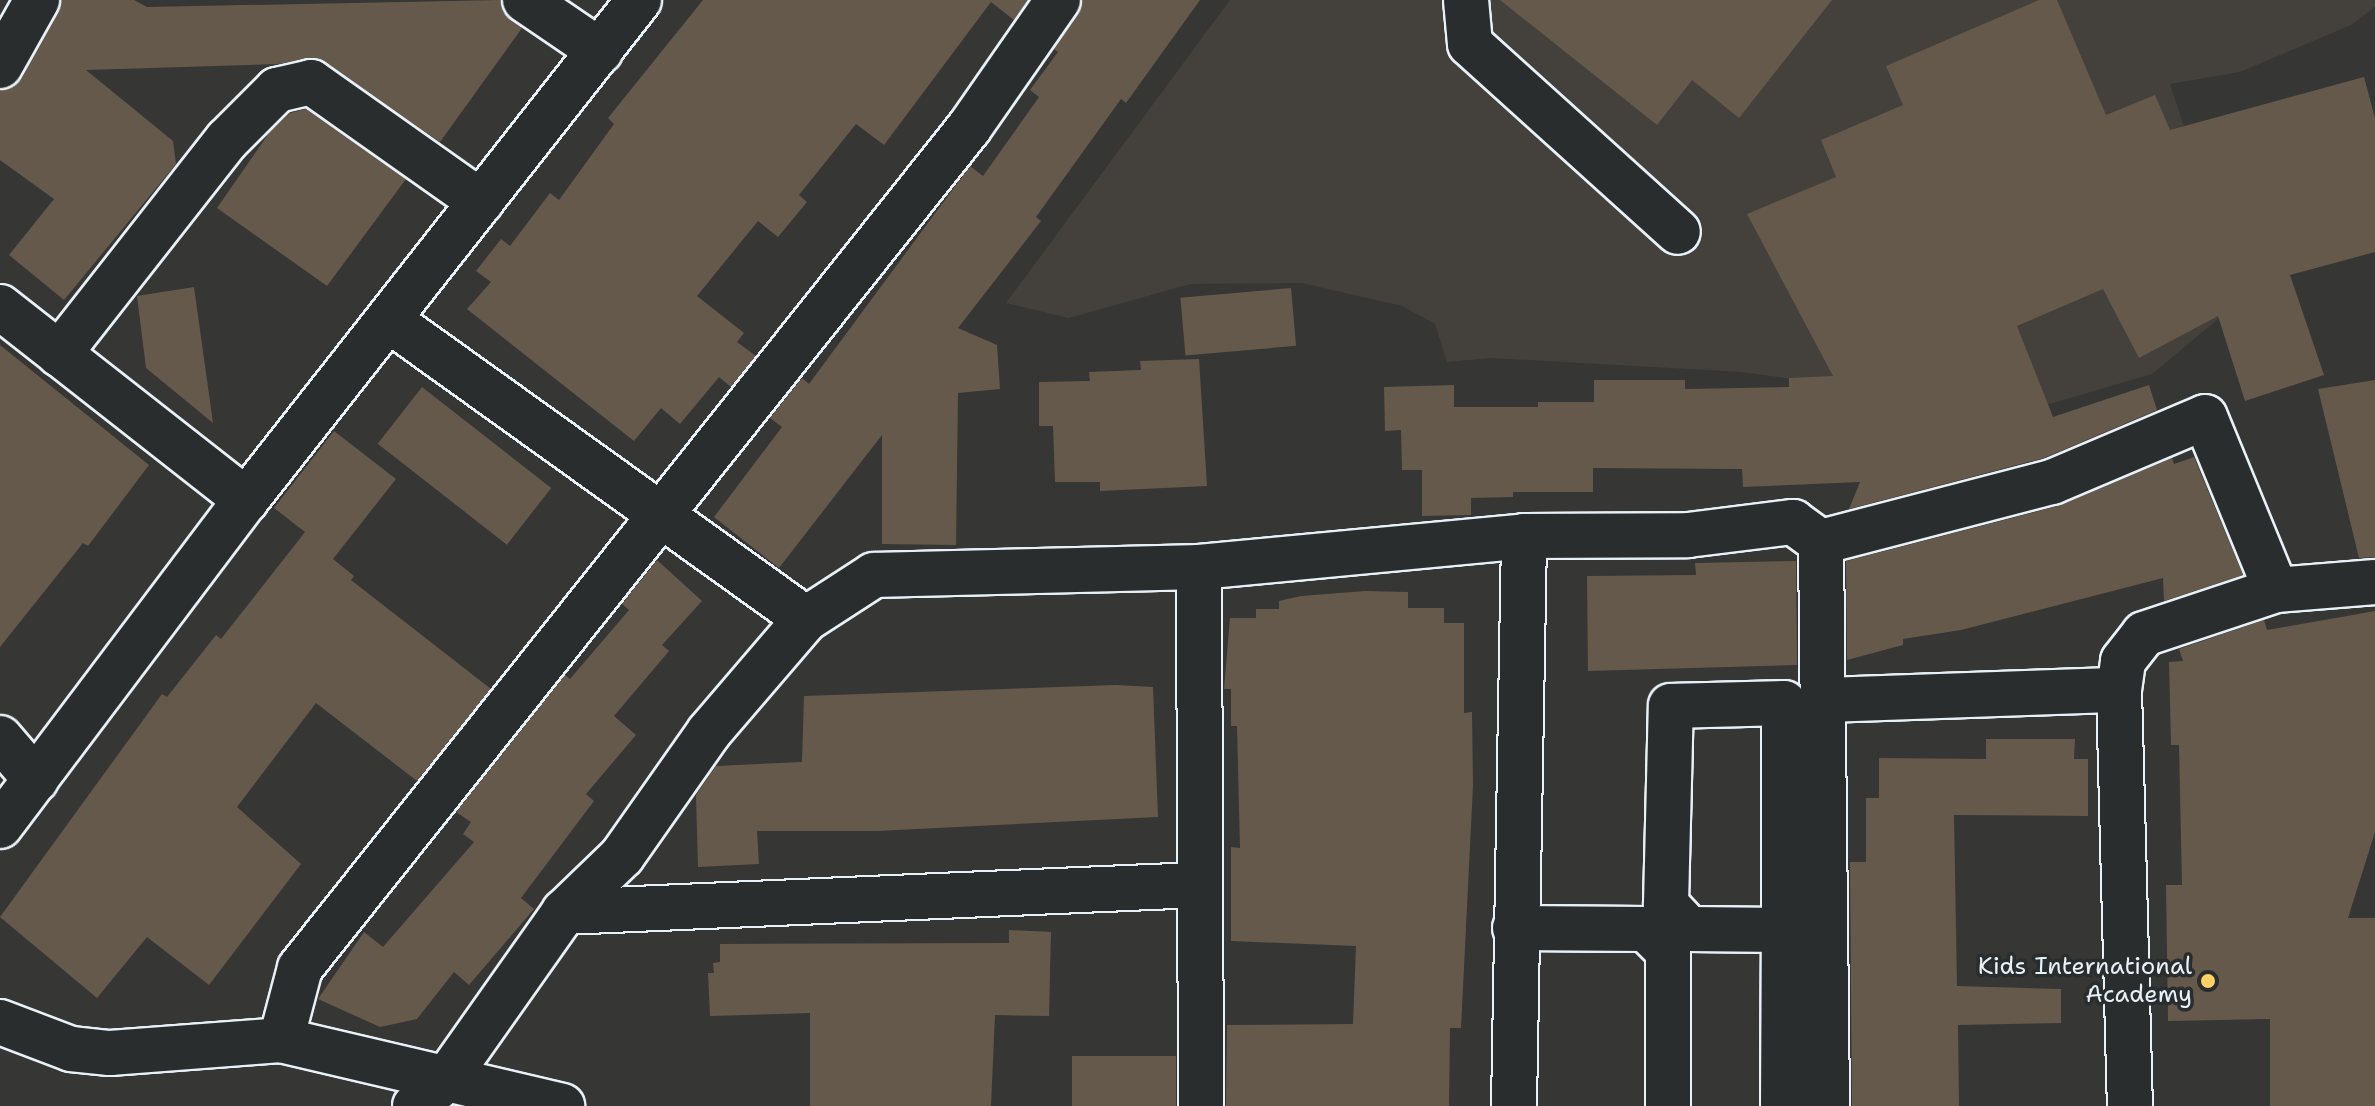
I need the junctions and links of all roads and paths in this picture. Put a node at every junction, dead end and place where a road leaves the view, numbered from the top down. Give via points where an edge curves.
1 (37, 0) edge
2 (525, 0) edge
3 (639, 0) edge
4 (1058, 0) edge
5 (1466, 0) edge
6 (600, 51) junction
7 (0, 66) edge
8 (481, 202) junction
9 (1678, 232) dead end
10 (0, 307) edge
11 (389, 320) junction
12 (59, 354) junction
13 (246, 500) junction
14 (661, 515) junction
15 (1524, 536) junction
16 (1821, 542) junction
17 (1199, 567) junction
18 (2375, 582) edge
19 (2276, 590) junction
20 (806, 619) junction
21 (2119, 690) junction
22 (1826, 700) junction
23 (0, 738) edge
24 (36, 780) junction
25 (0, 826) edge
26 (1198, 885) junction
27 (564, 912) junction
28 (1515, 928) junction
29 (1667, 928) junction
30 (1784, 930) junction
31 (1829, 930) junction
32 (0, 1022) edge
33 (281, 1040) junction
34 (430, 1093) edge
35 (562, 1106) edge
36 (1201, 1106) edge
37 (1514, 1106) edge
38 (1668, 1106) edge
39 (1783, 1106) edge
40 (1827, 1106) edge
41 (2130, 1106) edge

1 - 7 street
2 - 6 street
3 - 6 street
4 - 14 street via 969,128
5 - 9 street via 1470,44
6 - 8 street
8 - 11 street
8 - 12 street via 311,82 277,90 227,140
10 - 12 street
11 - 13 street
11 - 14 street
12 - 13 street
13 - 24 street
14 - 20 street
14 - 33 street via 300,968
15 - 16 street via 1688,535 1793,522
15 - 17 street
15 - 28 street
16 - 19 street via 2052,482 2205,417
16 - 22 street
17 - 20 street via 874,575
17 - 26 street
18 - 19 street
19 - 21 street via 2144,634 2123,661
20 - 27 street via 709,732 622,856
21 - 22 street
21 - 41 street
22 - 31 street
23 - 24 street
24 - 25 street
26 - 27 street
26 - 36 street
27 - 34 street
28 - 29 street
28 - 37 street
29 - 30 street
29 - 30 street via 1671,706 1784,703
29 - 38 street
30 - 31 street
30 - 39 street
31 - 40 street
32 - 33 street via 71,1049 110,1053
33 - 34 street
34 - 35 street

